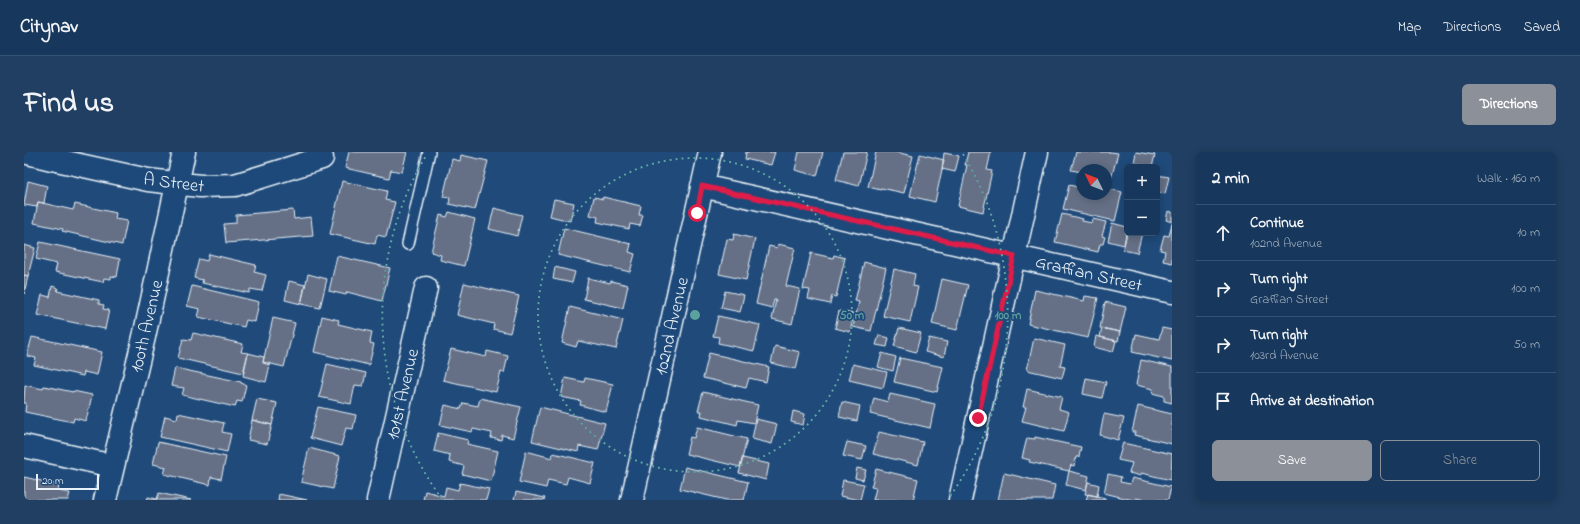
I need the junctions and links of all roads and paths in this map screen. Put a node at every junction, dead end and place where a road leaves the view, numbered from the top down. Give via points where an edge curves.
1 (24, 152) edge
2 (184, 152) edge
3 (429, 152) edge
4 (710, 152) edge
5 (1037, 152) edge
6 (322, 158) dead end
7 (177, 183) junction
8 (702, 186) junction
9 (408, 244) dead end
10 (1014, 256) junction
11 (426, 288) dead end
12 (1172, 292) edge
13 (24, 446) edge
14 (113, 466) junction
15 (105, 500) edge
16 (378, 500) edge
17 (632, 500) edge
18 (960, 500) edge

1 - 7 street, A Street via 148,180
2 - 7 street, 100th Avenue
3 - 9 lane
4 - 8 street, 102nd Avenue
5 - 10 street
6 - 7 street, A Street via 235,186
7 - 14 street, 100th Avenue
8 - 10 street, Graffian Street
8 - 17 street, 102nd Avenue
10 - 12 street, Graffian Street
10 - 18 street
11 - 16 street, 101st Avenue
13 - 14 street
14 - 15 street, 100th Avenue

